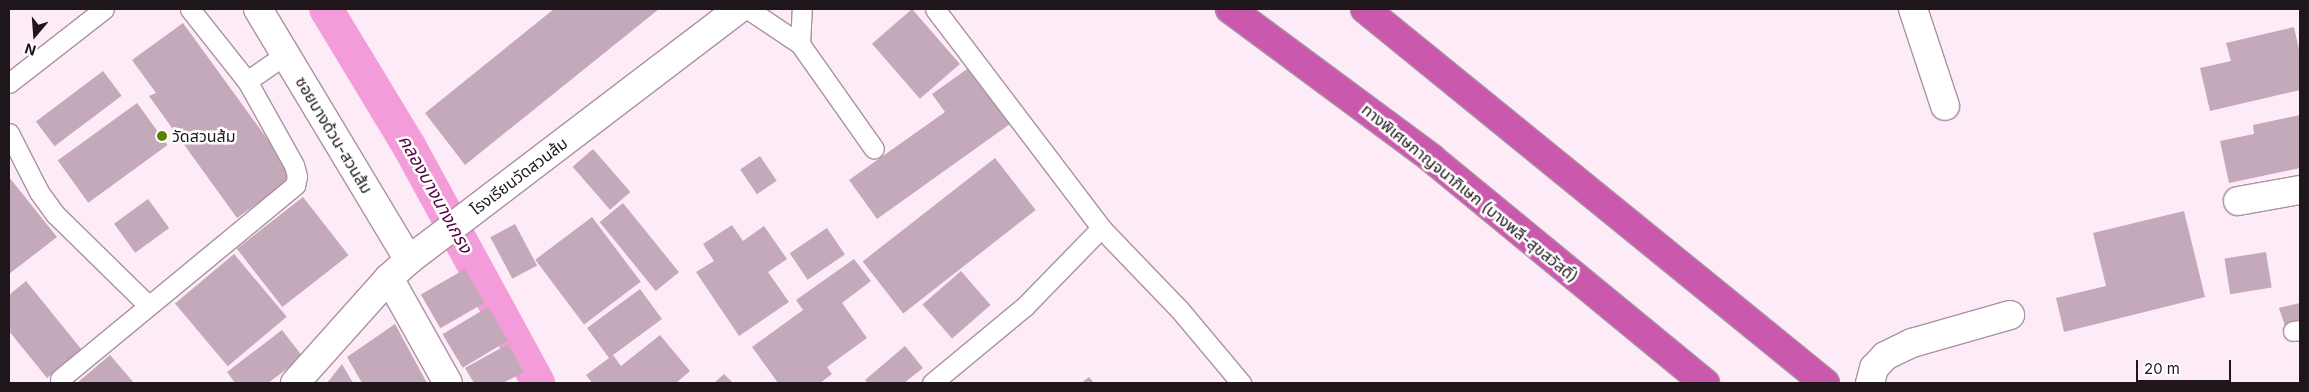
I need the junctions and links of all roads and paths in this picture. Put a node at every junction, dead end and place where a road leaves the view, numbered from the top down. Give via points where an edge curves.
1 (104, 9) edge
2 (190, 9) edge
3 (258, 9) edge
4 (738, 9) edge
5 (748, 9) edge
6 (802, 9) edge
7 (935, 9) edge
8 (1230, 9) edge
9 (1365, 9) edge
10 (1913, 9) edge
11 (800, 44) junction
12 (286, 54) junction
13 (247, 81) junction
14 (9, 83) edge
15 (1945, 106) dead end
16 (9, 133) edge
17 (874, 149) dead end
18 (2300, 190) edge
19 (2238, 201) dead end
20 (1102, 228) junction
21 (418, 253) junction
22 (388, 278) junction
23 (148, 305) junction
24 (2010, 315) dead end
25 (60, 379) dead end
26 (295, 383) edge
27 (448, 383) edge
28 (932, 383) edge
29 (1241, 383) edge
30 (1705, 383) edge
31 (1825, 383) edge
32 (1870, 383) edge

1 - 14 lane
2 - 13 lane
3 - 12 street, ซอยบางด้วน-สวนส้ม
4 - 21 street, โรงเรียนวัดสวนส้ม
5 - 11 lane
6 - 11 lane
7 - 20 lane
8 - 30 highway, ทางพิเศษกาญจนาภิเษก (บางพลี-สุขสวัสดิ์) via 1431,158
9 - 31 highway
10 - 15 street
11 - 17 lane
12 - 13 lane
12 - 21 street, ซอยบางด้วน-สวนส้ม
13 - 23 lane via 294,165 295,185
16 - 23 lane via 39,192 55,214
18 - 19 street
20 - 28 lane via 1025,306
20 - 29 lane via 1179,309
21 - 22 street, โรงเรียนวัดสวนส้ม
22 - 26 street, โรงเรียนวัดสวนส้ม
22 - 27 street
23 - 25 lane
24 - 32 street via 1912,343 1885,356 1874,368

